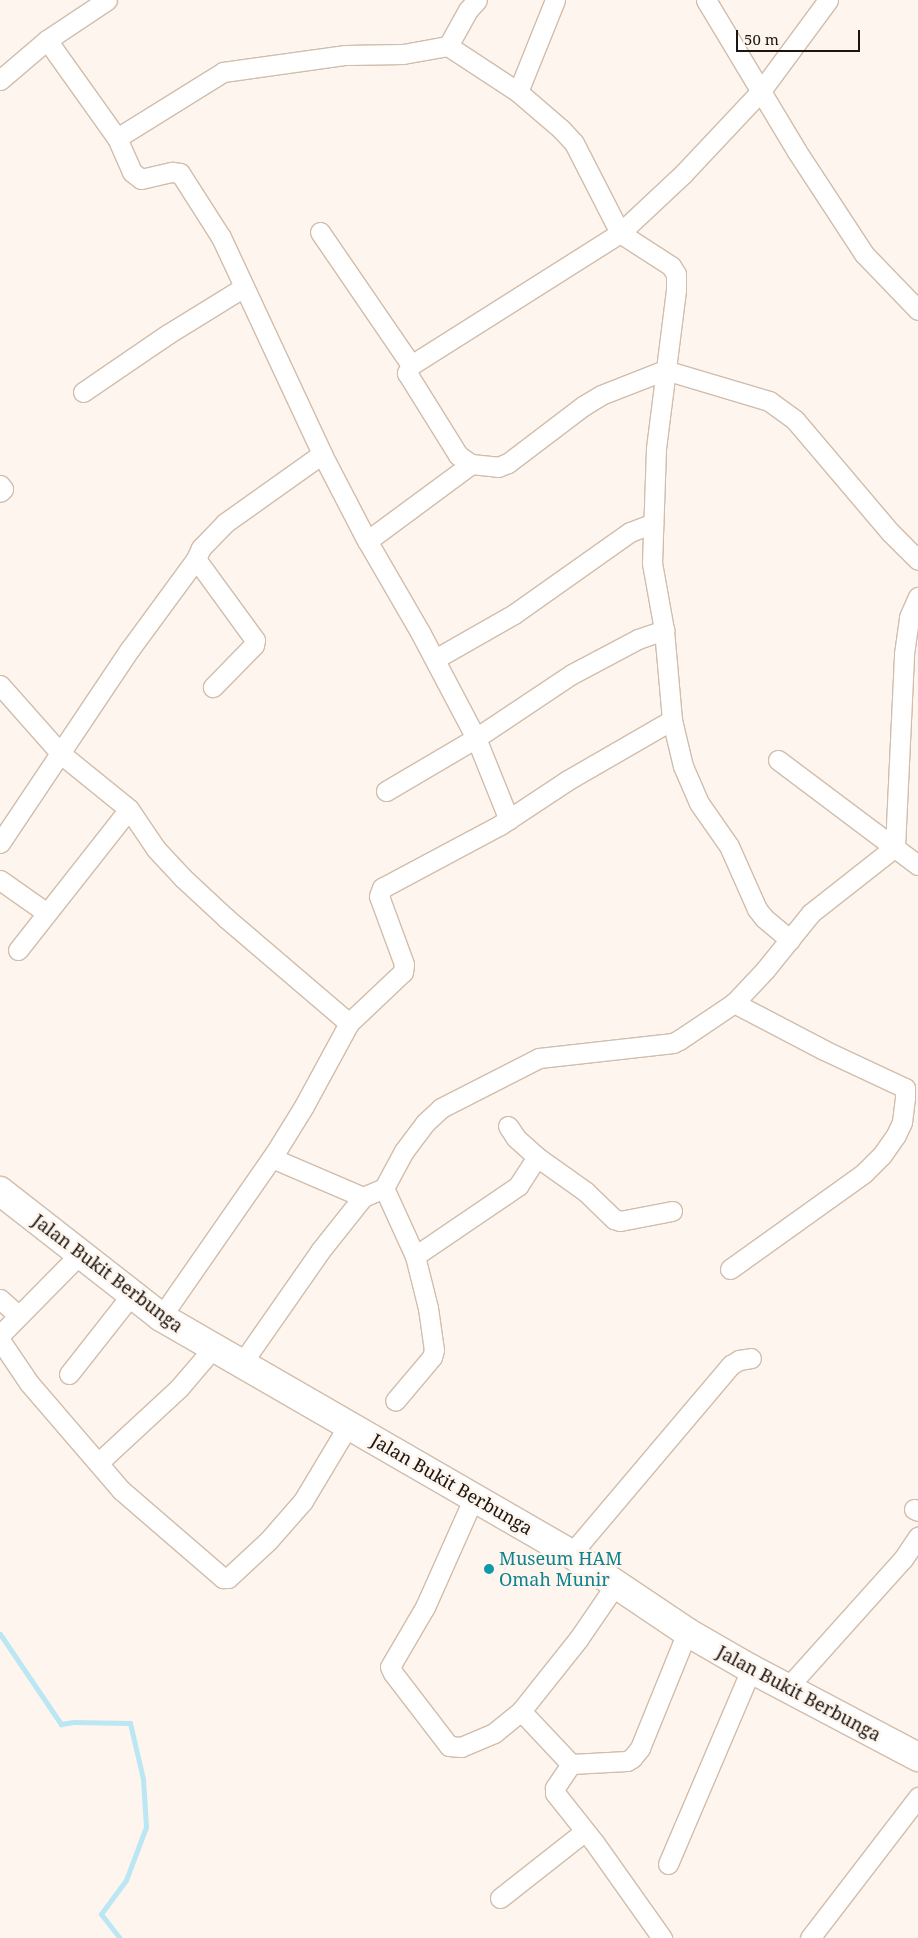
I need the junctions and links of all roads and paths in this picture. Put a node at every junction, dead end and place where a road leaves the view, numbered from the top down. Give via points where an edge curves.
1 (107, 0) edge
2 (477, 0) edge
3 (555, 0) edge
4 (706, 0) edge
5 (828, 0) edge
6 (48, 40) junction
7 (448, 46) junction
8 (0, 80) edge
9 (761, 91) junction
10 (518, 92) junction
11 (117, 138) junction
12 (320, 232) dead end
13 (620, 233) junction
14 (244, 287) junction
15 (918, 310) edge
16 (411, 365) junction
17 (665, 370) junction
18 (84, 392) dead end
19 (322, 454) junction
20 (471, 464) junction
21 (0, 485) edge
22 (0, 492) edge
23 (653, 522) junction
24 (367, 541) junction
25 (196, 560) junction
26 (918, 560) edge
27 (918, 597) edge
28 (664, 630) junction
29 (435, 659) junction
30 (0, 685) edge
31 (213, 687) dead end
32 (672, 720) junction
33 (476, 738) junction
34 (61, 754) junction
35 (778, 760) dead end
36 (386, 791) dead end
37 (129, 809) junction
38 (509, 820) junction
39 (0, 843) edge
40 (895, 847) junction
41 (918, 864) edge
42 (0, 880) edge
43 (47, 913) junction
44 (790, 940) junction
45 (18, 950) dead end
46 (734, 1003) junction
47 (348, 1023) junction
48 (911, 1086) edge
49 (508, 1126) dead end
50 (537, 1157) junction
51 (272, 1158) junction
52 (384, 1188) junction
53 (0, 1191) edge
54 (363, 1197) junction
55 (672, 1211) dead end
56 (79, 1255) junction
57 (415, 1256) junction
58 (730, 1269) dead end
59 (132, 1294) junction
60 (0, 1299) edge
61 (18, 1315) junction
62 (161, 1317) junction
63 (0, 1335) edge
64 (0, 1340) edge
65 (214, 1347) junction
66 (750, 1358) dead end
67 (242, 1363) junction
68 (69, 1374) dead end
69 (395, 1401) dead end
70 (349, 1424) junction
71 (98, 1463) junction
72 (474, 1497) junction
73 (918, 1537) edge
74 (571, 1554) junction
75 (616, 1584) junction
76 (687, 1632) junction
77 (751, 1669) junction
78 (788, 1688) junction
79 (521, 1711) junction
80 (918, 1757) edge
81 (571, 1764) junction
82 (918, 1797) edge
83 (585, 1831) junction
84 (668, 1864) dead end
85 (500, 1898) dead end
86 (662, 1938) edge
87 (810, 1938) edge

1 - 6 street
2 - 7 street
3 - 10 street
4 - 9 street
5 - 9 street
6 - 8 street
6 - 11 street
7 - 10 street
7 - 11 street via 403,54 346,55 223,72
9 - 13 street via 683,174
9 - 15 street via 864,254
10 - 13 street via 574,143
11 - 14 street via 132,172 141,179 180,173 221,237
12 - 16 street
13 - 16 street
13 - 17 street via 672,266 676,274
14 - 18 street
14 - 19 street
16 - 20 street via 408,376 458,455
17 - 20 street via 601,395 504,465
17 - 23 street via 656,449
17 - 26 street via 769,401 781,408 808,434 891,533
19 - 24 street
19 - 25 street via 225,523 201,548
20 - 24 street
21 - 22 street via 3,489
23 - 28 street via 652,563
23 - 29 street via 630,532 514,614
24 - 29 street
25 - 31 street via 255,640 254,645
25 - 34 street via 130,649
27 - 40 street via 909,617 904,654
28 - 32 street
28 - 33 street via 638,639 572,674
29 - 33 street
30 - 34 street
32 - 38 street via 568,780
32 - 44 street via 683,766 699,803 729,846 758,909
33 - 36 street
33 - 38 street
34 - 37 street
34 - 39 street
35 - 40 street
37 - 43 street
37 - 47 street via 156,849 183,878
38 - 47 street via 382,888 379,896 404,968 397,979
40 - 41 street
40 - 44 street via 817,907
42 - 43 street
43 - 45 street
44 - 46 street
46 - 48 street via 824,1050
46 - 52 street via 673,1043 539,1058 441,1108 404,1151
47 - 51 street
48 - 58 street via 902,1122 882,1155 864,1172
49 - 50 street
50 - 55 street via 586,1192 614,1220
50 - 57 street via 518,1186
51 - 54 street
51 - 62 street
52 - 54 street
52 - 57 street
53 - 56 main road, Jalan Bukit Berbunga
54 - 67 street via 320,1251
56 - 59 main road, Jalan Bukit Berbunga
56 - 61 street
57 - 69 street via 428,1308 433,1354
59 - 62 main road, Jalan Bukit Berbunga
59 - 68 street
60 - 61 street
61 - 63 street
62 - 65 main road, Jalan Bukit Berbunga
64 - 71 street via 29,1383
65 - 67 main road, Jalan Bukit Berbunga
65 - 71 street via 179,1388
66 - 74 street via 731,1365
67 - 70 main road, Jalan Bukit Berbunga
70 - 71 street via 303,1501 268,1541 226,1579 121,1490
70 - 72 main road, Jalan Bukit Berbunga
72 - 74 main road, Jalan Bukit Berbunga
72 - 79 street via 425,1607 390,1670 453,1748 494,1733
73 - 78 street via 903,1559
74 - 75 main road, Jalan Bukit Berbunga
75 - 76 main road, Jalan Bukit Berbunga
75 - 79 street via 579,1638
76 - 77 main road, Jalan Bukit Berbunga
76 - 81 street via 640,1748 632,1758
77 - 78 main road, Jalan Bukit Berbunga
77 - 84 street
78 - 80 main road, Jalan Bukit Berbunga
79 - 81 street
81 - 83 street via 555,1793
82 - 87 street
83 - 85 street
83 - 86 street

